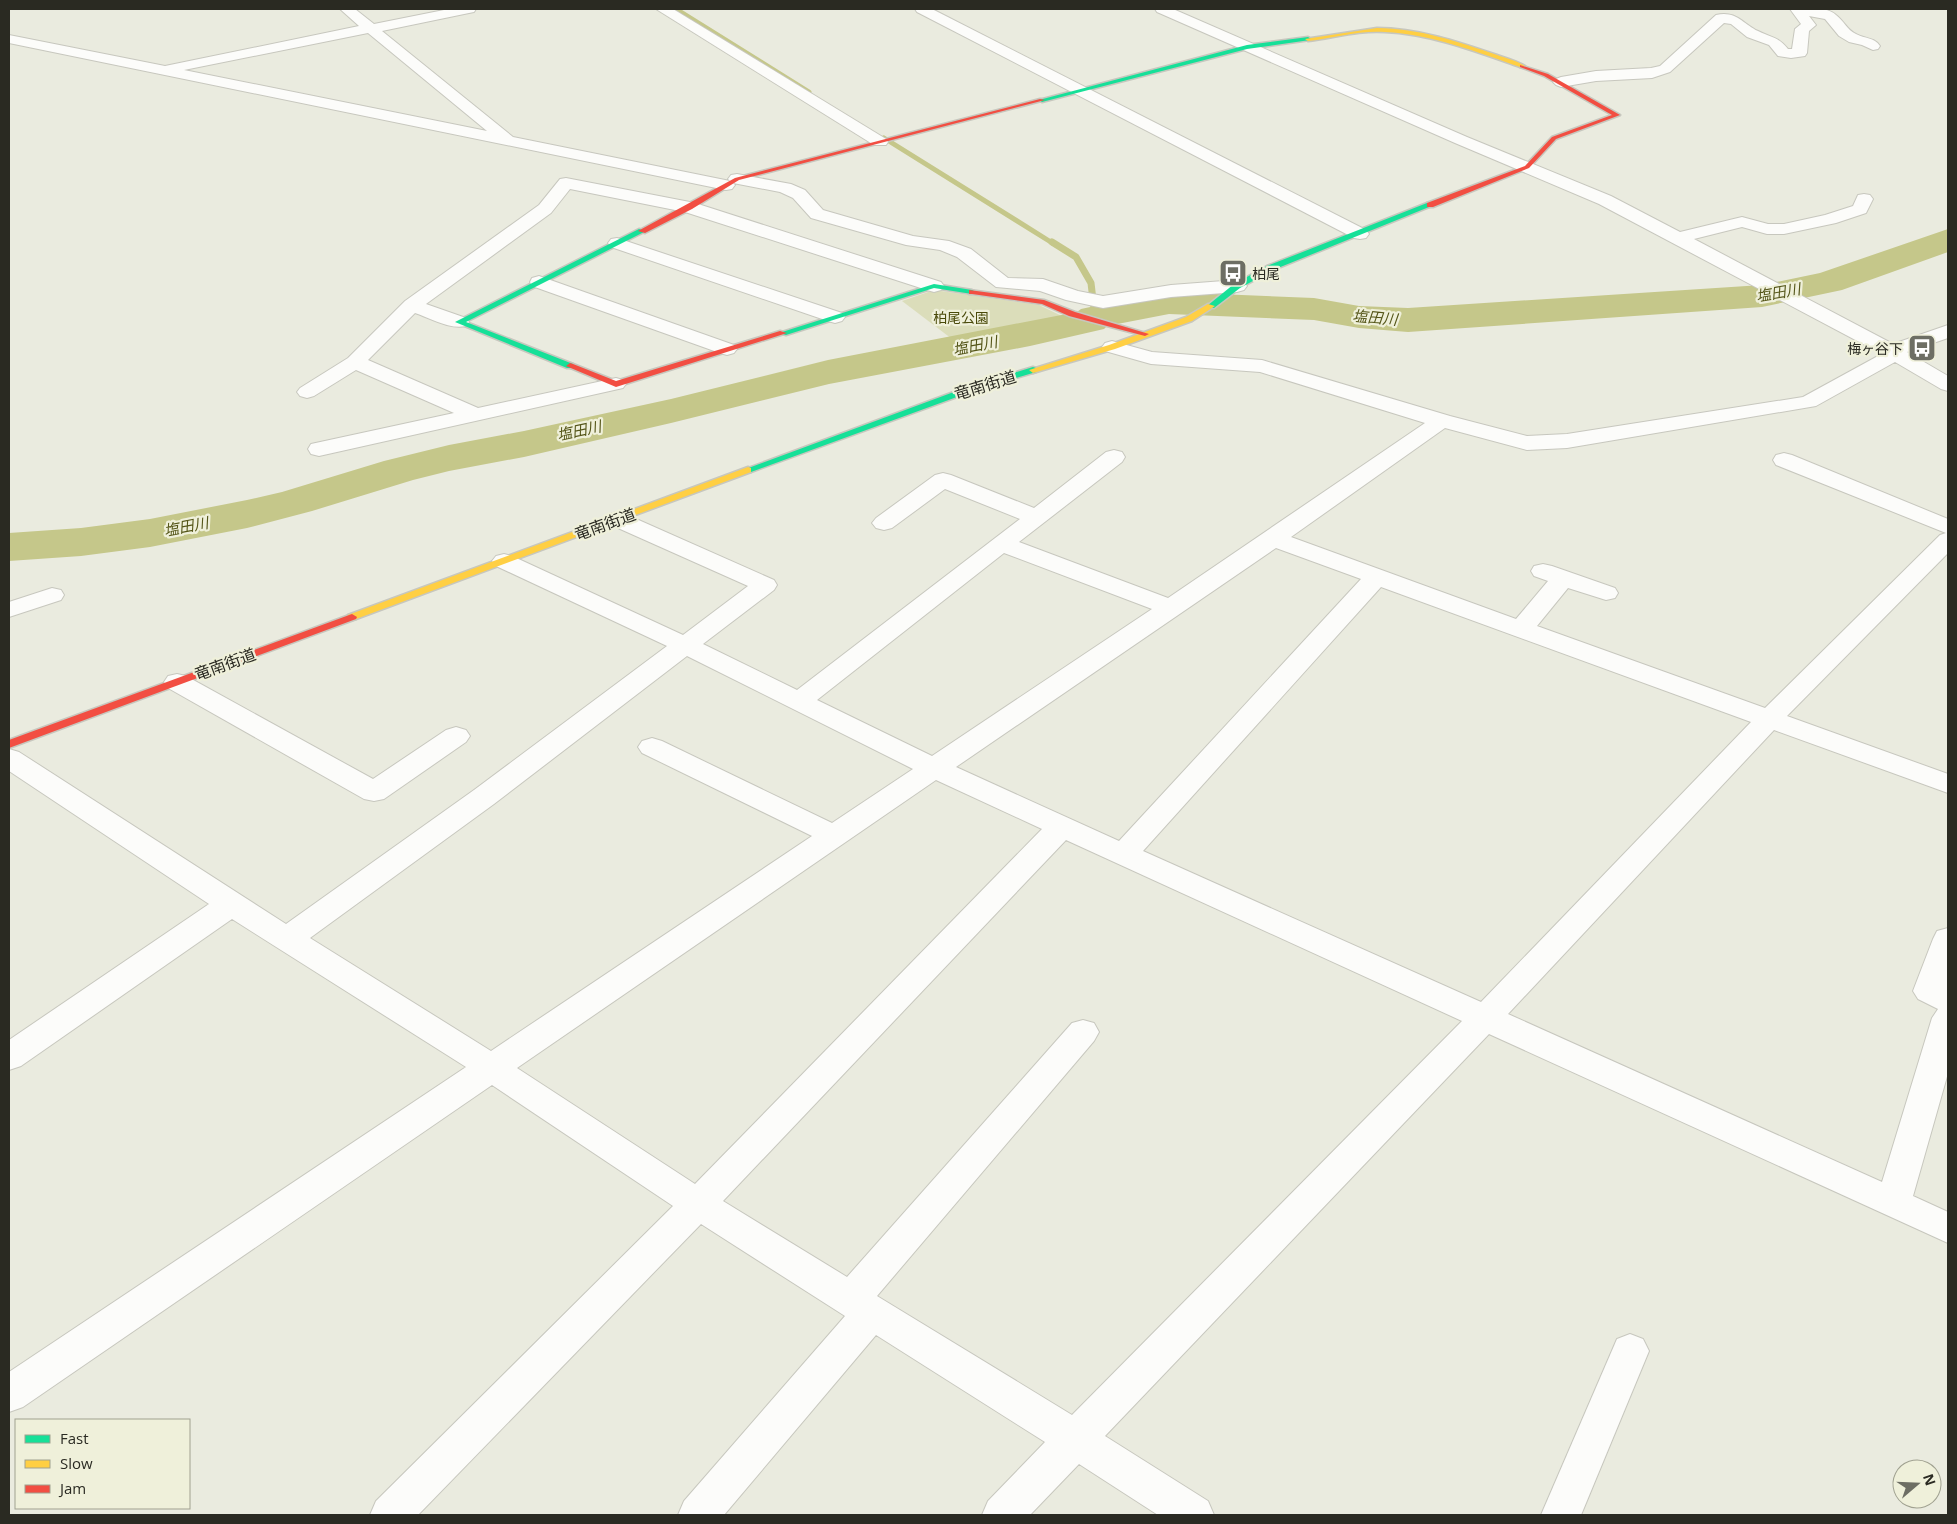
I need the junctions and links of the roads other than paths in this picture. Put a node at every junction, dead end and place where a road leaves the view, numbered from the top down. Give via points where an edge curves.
1 (346, 9) edge
2 (469, 9) edge
3 (663, 9) edge
4 (922, 9) edge
5 (1162, 9) edge
6 (1798, 9) edge
7 (370, 28) junction
8 (9, 39) edge
9 (1247, 46) junction
10 (1873, 46) dead end
11 (159, 70) junction
12 (1561, 82) junction
13 (1080, 90) junction
14 (509, 141) junction
15 (880, 142) junction
16 (1527, 167) junction
17 (732, 182) junction
18 (1864, 199) dead end
19 (689, 207) junction
20 (1360, 234) junction
21 (1677, 238) junction
22 (617, 243) junction
23 (539, 282) junction
24 (934, 286) junction
25 (1232, 289) junction
26 (412, 305) junction
27 (835, 317) junction
28 (459, 322) junction
29 (1948, 331) edge
30 (1145, 334) junction
31 (1112, 347) junction
32 (728, 349) junction
33 (1891, 351) junction
34 (354, 362) junction
35 (616, 384) junction
36 (1948, 385) edge
37 (307, 392) dead end
38 (474, 414) junction
39 (1442, 421) junction
40 (320, 448) dead end
41 (1114, 456) dead end
42 (1784, 460) dead end
43 (1036, 517) junction
44 (617, 520) junction
45 (884, 523) dead end
46 (1948, 526) edge
47 (1273, 539) junction
48 (1948, 540) edge
49 (1002, 544) junction
50 (504, 561) junction
51 (1377, 577) junction
52 (1606, 593) dead end
53 (52, 595) dead end
54 (1171, 608) junction
55 (9, 610) edge
56 (1521, 629) junction
57 (685, 645) junction
58 (177, 682) junction
59 (799, 701) junction
60 (1769, 719) junction
61 (456, 736) dead end
62 (9, 744) edge
63 (652, 747) dead end
64 (9, 758) edge
65 (933, 768) junction
66 (1948, 784) edge
67 (1062, 826) junction
68 (833, 836) junction
69 (1124, 854) junction
70 (231, 904) junction
71 (1948, 938) edge
72 (287, 939) junction
73 (1948, 1000) edge
74 (1486, 1017) junction
75 (1948, 1018) edge
76 (1084, 1032) dead end
77 (9, 1057) edge
78 (491, 1067) junction
79 (1893, 1203) junction
80 (698, 1204) junction
81 (1948, 1228) edge
82 (861, 1306) junction
83 (1630, 1351) dead end
84 (9, 1394) edge
85 (1075, 1439) junction
86 (390, 1515) edge
87 (698, 1515) edge
88 (1002, 1515) edge
89 (1194, 1515) edge
90 (1561, 1515) edge

1 - 7 street
2 - 7 street
3 - 15 street
4 - 13 street
5 - 9 street
6 - 10 street via 1830,16 1844,33
6 - 12 street via 1808,25 1802,29 1800,53 1783,52 1774,42 1752,34 1736,21 1721,18 1665,69 1652,74 1596,76
7 - 11 street
7 - 14 street
8 - 11 street
9 - 12 street via 1383,30 1477,50
9 - 13 street
9 - 16 street
11 - 14 street
12 - 16 street via 1617,115 1554,138
13 - 15 street
13 - 20 street
14 - 17 street
15 - 17 street
16 - 20 street, 竜南街道
16 - 21 street via 1605,200
17 - 19 street
17 - 25 street via 785,188 799,194 817,214 912,241 943,245 964,253 1003,283 1043,285 1103,302 1171,291
18 - 21 street via 1860,209 1784,229 1767,229 1742,222
19 - 22 street
19 - 24 street
19 - 26 street via 566,183 545,209
20 - 25 street, 竜南街道 via 1270,268
21 - 33 street
22 - 23 street
22 - 27 street
23 - 28 street
23 - 32 street
24 - 27 street
24 - 30 street via 1044,302 1072,314
25 - 30 street, 竜南街道 via 1204,312
26 - 28 street
26 - 34 street
27 - 32 street
28 - 35 street
29 - 33 street
30 - 31 street, 竜南街道
31 - 39 street via 1151,358 1262,366
31 - 44 street, 竜南街道 via 964,391 869,424
32 - 35 street
33 - 36 street
33 - 39 street via 1886,360 1809,402 1567,442 1528,443
34 - 37 street
34 - 38 street
35 - 38 street
38 - 40 street
39 - 47 street
41 - 43 street
42 - 46 street
43 - 45 street via 944,480
43 - 49 street
44 - 50 street, 竜南街道
44 - 57 street via 765,585
47 - 51 street
47 - 54 street
48 - 60 street
49 - 54 street
49 - 59 street
50 - 57 street
50 - 58 street, 竜南街道
51 - 56 street
51 - 69 street
52 - 56 street via 1553,574
53 - 55 street
54 - 65 street
56 - 60 street
57 - 59 street
57 - 72 street via 484,798
58 - 61 street via 374,792
58 - 62 street, 竜南街道
59 - 65 street
60 - 66 street
60 - 74 street
63 - 68 street
64 - 70 street
65 - 67 street
65 - 68 street
67 - 69 street
67 - 80 street
68 - 78 street
69 - 74 street
70 - 72 street
70 - 77 street
71 - 73 street via 1929,991
72 - 78 street
74 - 79 street
74 - 85 street
75 - 79 street
76 - 82 street
78 - 80 street
78 - 84 street
79 - 81 street
80 - 82 street
80 - 86 street
82 - 85 street
82 - 87 street
83 - 90 street
85 - 88 street
85 - 89 street

